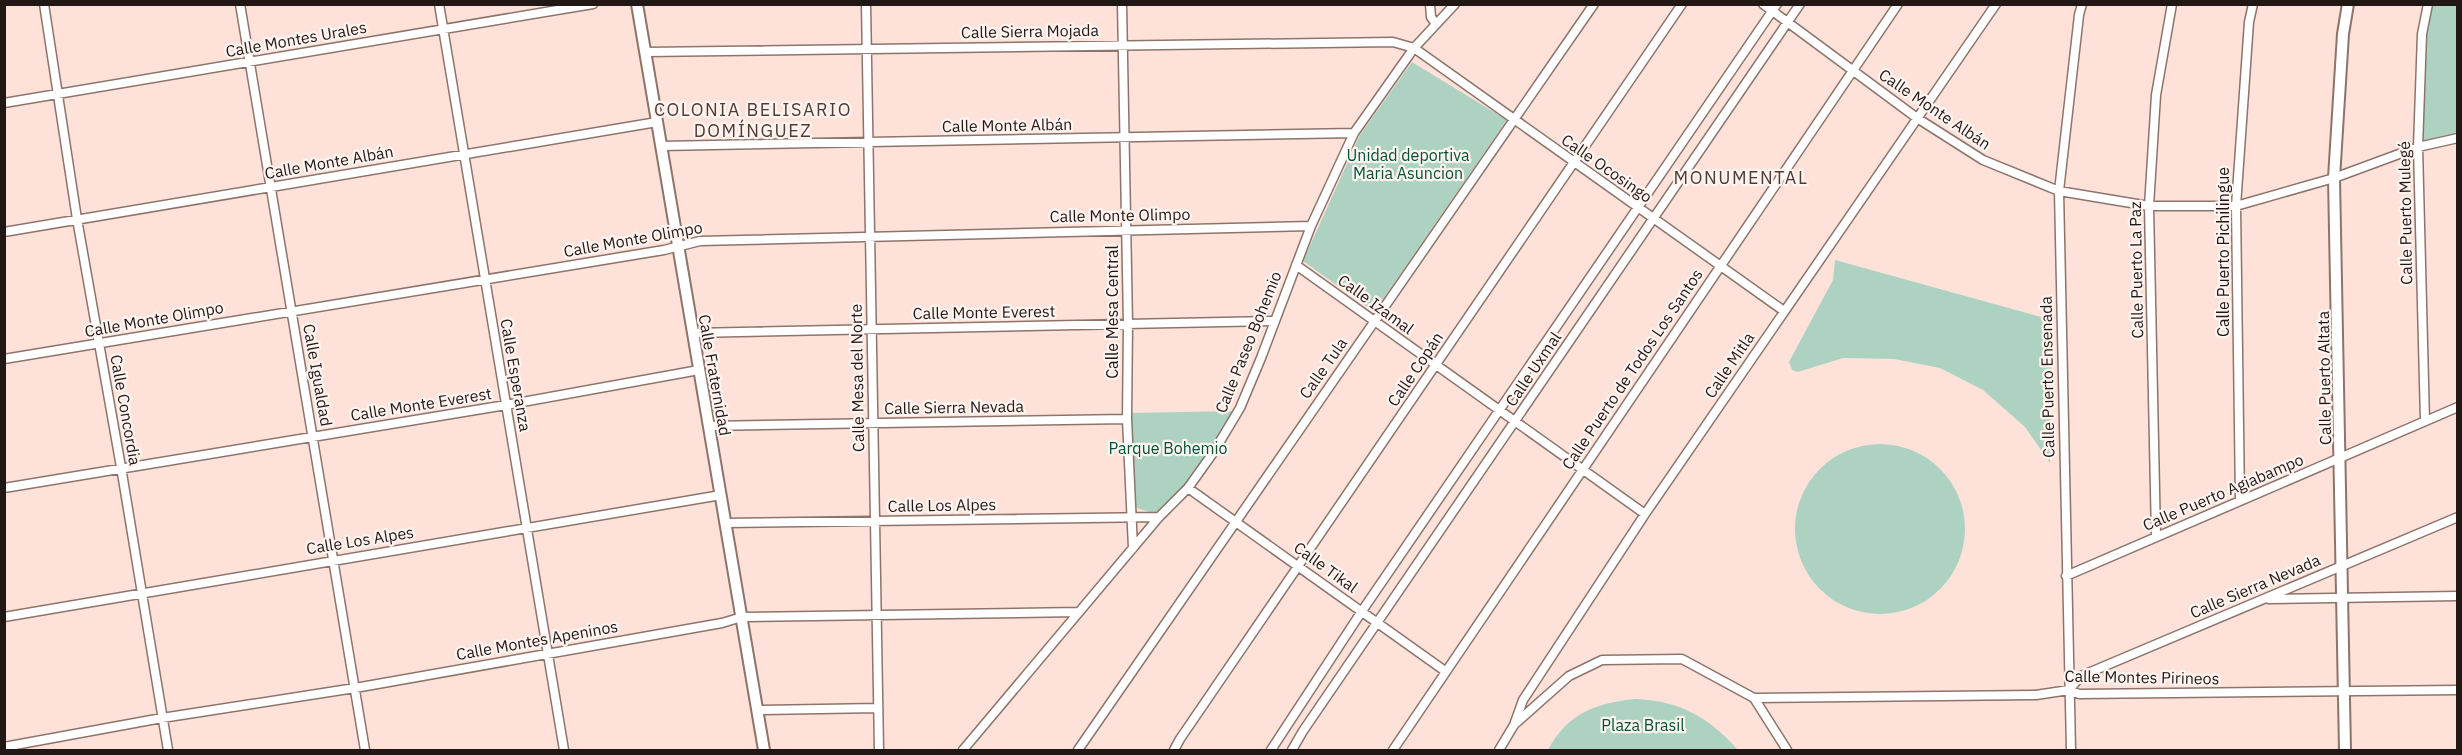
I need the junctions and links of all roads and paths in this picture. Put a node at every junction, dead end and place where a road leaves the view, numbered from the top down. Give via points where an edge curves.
1 (44, 4) edge
2 (240, 4) edge
3 (439, 4) edge
4 (593, 4) edge
5 (638, 4) edge
6 (866, 4) edge
7 (1122, 4) edge
8 (1430, 4) edge
9 (1455, 4) edge
10 (1594, 4) edge
11 (1682, 4) edge
12 (1763, 4) edge
13 (1800, 4) edge
14 (1898, 4) edge
15 (1996, 4) edge
16 (2082, 4) edge
17 (2172, 4) edge
18 (2253, 4) edge
19 (2348, 4) edge
20 (2428, 4) edge
21 (1774, 8) edge
22 (1787, 22) junction
23 (1436, 24) junction
24 (443, 30) junction
25 (1122, 45) junction
26 (1414, 48) junction
27 (867, 49) junction
28 (646, 52) junction
29 (250, 62) junction
30 (1853, 71) junction
31 (57, 95) junction
32 (4, 103) edge
33 (1917, 118) junction
34 (1513, 120) junction
35 (657, 122) junction
36 (1354, 132) junction
37 (1124, 137) junction
38 (2457, 138) edge
39 (868, 143) junction
40 (661, 146) junction
41 (2418, 147) junction
42 (464, 155) junction
43 (1574, 163) junction
44 (2334, 178) junction
45 (271, 187) junction
46 (2059, 191) junction
47 (2149, 206) junction
48 (2236, 206) junction
49 (1638, 208) junction
50 (77, 219) junction
51 (1654, 219) junction
52 (1311, 226) junction
53 (1126, 230) junction
54 (4, 232) edge
55 (870, 235) junction
56 (680, 245) junction
57 (1296, 265) junction
58 (1720, 266) junction
59 (485, 279) junction
60 (291, 310) junction
61 (1784, 311) junction
62 (1275, 321) junction
63 (1374, 321) junction
64 (1128, 324) junction
65 (871, 329) junction
66 (693, 333) junction
67 (99, 343) junction
68 (4, 359) edge
69 (1435, 365) junction
70 (699, 370) junction
71 (506, 405) junction
72 (2457, 407) edge
73 (1499, 411) junction
74 (1127, 419) junction
75 (2425, 421) junction
76 (1515, 422) junction
77 (872, 424) junction
78 (709, 426) junction
79 (313, 436) junction
80 (2340, 457) junction
81 (121, 467) junction
82 (1582, 469) junction
83 (4, 488) edge
84 (1188, 488) junction
85 (721, 495) junction
86 (2240, 500) junction
87 (1645, 514) junction
88 (1132, 517) junction
89 (1159, 517) junction
90 (2457, 517) edge
91 (876, 521) junction
92 (1236, 521) junction
93 (725, 523) junction
94 (527, 528) junction
95 (2156, 537) junction
96 (1133, 548) junction
97 (333, 560) junction
98 (1298, 565) junction
99 (2343, 565) junction
100 (2066, 576) junction
101 (141, 593) junction
102 (2457, 596) edge
103 (2343, 597) junction
104 (2263, 599) junction
105 (1362, 611) junction
106 (1079, 612) junction
107 (877, 614) junction
108 (742, 616) junction
109 (4, 617) edge
110 (1378, 622) junction
111 (549, 653) junction
112 (1445, 671) junction
113 (355, 688) junction
114 (2069, 690) junction
115 (2457, 690) edge
116 (2345, 692) junction
117 (1754, 698) junction
118 (878, 708) junction
119 (757, 710) junction
120 (162, 718) junction
121 (1514, 725) junction
122 (4, 747) edge
123 (168, 750) edge
124 (365, 750) edge
125 (564, 750) edge
126 (764, 750) edge
127 (879, 750) edge
128 (963, 750) edge
129 (1078, 750) edge
130 (1174, 750) edge
131 (1271, 750) edge
132 (1292, 750) edge
133 (1393, 750) edge
134 (1499, 750) edge
135 (1787, 750) edge
136 (2071, 750) edge
137 (2345, 750) edge

1 - 31 street, Calle Concordia
2 - 29 street, Calle Igualdad
3 - 24 street, Calle Esperanza
4 - 24 street, Calle Montes Urales
5 - 28 street, Calle Fraternidad
6 - 27 street, Calle Mesa del Norte
7 - 25 street, Calle Mesa Central
8 - 23 street
9 - 23 street, Calle Paseo Bohemio
10 - 34 street, Calle Tula
11 - 43 street, Calle Copán
12 - 21 street, Calle Monte Albán
13 - 22 street, Calle Uxmal
14 - 30 street, Calle Puerto de Todos Los Santos
15 - 33 street, Calle Mitla
16 - 46 street, Calle Puerto Ensenada
17 - 47 street, Calle Puerto La Paz via 2156,95
18 - 48 street, Calle Puerto Pichilingue
19 - 44 street, Calle Puerto Altata
20 - 41 street, Calle Puerto Mulegé via 2422,34
21 - 22 street, Calle Monte Albán
21 - 49 street, Calle Uxmal
22 - 30 street, Calle Monte Albán
22 - 51 street, Calle Uxmal
23 - 26 street, Calle Paseo Bohemio
24 - 29 street, Calle Montes Urales
24 - 42 street, Calle Esperanza
25 - 26 street, Calle Sierra Mojada via 1393,42
25 - 27 street, Calle Sierra Mojada
25 - 37 street, Calle Mesa Central
26 - 34 street, Calle Ocosingo
26 - 36 street, Calle Paseo Bohemio
27 - 28 street, Calle Sierra Mojada
27 - 39 street, Calle Mesa del Norte
28 - 35 street, Calle Fraternidad
29 - 31 street, Calle Montes Urales
29 - 45 street, Calle Igualdad
30 - 33 street, Calle Monte Albán
30 - 58 street, Calle Puerto de Todos Los Santos
31 - 32 street, Calle Montes Urales
31 - 50 street, Calle Concordia
33 - 46 street, Calle Monte Albán via 1983,160
33 - 61 street, Calle Mitla
34 - 43 street, Calle Ocosingo
34 - 63 street, Calle Tula
35 - 40 street, Calle Fraternidad
35 - 42 street, Calle Monte Albán
36 - 37 street, Calle Monte Albán
36 - 52 street, Calle Paseo Bohemio
37 - 39 street, Calle Monte Albán
37 - 53 street, Calle Mesa Central
38 - 41 street, Calle Monte Albán
39 - 40 street, Calle Monte Albán
39 - 55 street, Calle Mesa del Norte
40 - 56 street, Calle Fraternidad
41 - 44 street, Calle Monte Albán
41 - 75 street, Calle Puerto Mulegé
42 - 45 street, Calle Monte Albán
42 - 59 street, Calle Esperanza
43 - 49 street, Calle Ocosingo
43 - 69 street, Calle Copán
44 - 48 street, Calle Monte Albán
44 - 80 street, Calle Puerto Altata
45 - 50 street, Calle Monte Albán
45 - 60 street, Calle Igualdad
46 - 47 street, Calle Monte Albán
46 - 100 street, Calle Puerto Ensenada
47 - 48 street, Calle Monte Albán
47 - 95 street, Calle Puerto La Paz
48 - 86 street, Calle Puerto Pichilingue
49 - 51 street, Calle Ocosingo
49 - 73 street, Calle Uxmal
50 - 54 street, Calle Monte Albán
50 - 67 street, Calle Concordia
51 - 58 street, Calle Ocosingo
51 - 76 street, Calle Uxmal
52 - 53 street, Calle Monte Olimpo
52 - 57 street, Calle Paseo Bohemio
53 - 55 street, Calle Monte Olimpo
53 - 64 street, Calle Mesa Central
55 - 56 street, Calle Monte Olimpo
55 - 65 street, Calle Mesa del Norte
56 - 59 street, Calle Monte Olimpo
56 - 66 street, Calle Fraternidad
57 - 62 street, Calle Paseo Bohemio
57 - 63 street, Calle Izamal
58 - 61 street, Calle Ocosingo
58 - 82 street, Calle Puerto de Todos Los Santos
59 - 60 street, Calle Monte Olimpo
59 - 71 street, Calle Esperanza
60 - 67 street, Calle Monte Olimpo
60 - 79 street, Calle Igualdad
61 - 87 street, Calle Mitla
62 - 64 street, Calle Monte Everest
62 - 84 street, Calle Paseo Bohemio via 1239,408 1214,453
63 - 69 street, Calle Izamal
63 - 92 street, Calle Tula
64 - 65 street, Calle Monte Everest
64 - 74 street, Calle Mesa Central
65 - 66 street, Calle Monte Everest
65 - 77 street, Calle Mesa del Norte
66 - 70 street, Calle Fraternidad
67 - 68 street, Calle Monte Olimpo
67 - 81 street, Calle Concordia
69 - 73 street, Calle Izamal
69 - 98 street, Calle Copán
70 - 71 street, Calle Monte Everest
70 - 78 street, Calle Fraternidad
71 - 79 street, Calle Monte Everest
71 - 94 street, Calle Esperanza
72 - 75 street, Calle Puerto Agiabampo
73 - 76 street, Calle Izamal
73 - 105 street, Calle Uxmal
74 - 77 street, Calle Sierra Nevada
74 - 88 street, Calle Mesa Central
75 - 80 street, Calle Puerto Agiabampo
76 - 82 street, Calle Izamal
76 - 110 street, Calle Uxmal
77 - 78 street, Calle Sierra Nevada
77 - 91 street, Calle Mesa del Norte
78 - 85 street, Calle Fraternidad
79 - 81 street, Calle Monte Everest
79 - 97 street, Calle Igualdad
80 - 86 street, Calle Puerto Agiabampo
80 - 99 street, Calle Puerto Altata
81 - 83 street, Calle Monte Everest
81 - 101 street, Calle Concordia
82 - 87 street, Calle Izamal
82 - 112 street, Calle Puerto de Todos Los Santos
84 - 89 street, Calle Paseo Bohemio
84 - 92 street, Calle Tikal
85 - 93 street, Calle Fraternidad
85 - 94 street, Calle Los Alpes
86 - 95 street, Calle Puerto Agiabampo
87 - 121 street, Calle Mitla via 1523,700
88 - 89 street, Calle Los Alpes
88 - 91 street, Calle Los Alpes
88 - 96 street, Calle Mesa Central
89 - 96 street, Calle Paseo Bohemio
90 - 99 street, Calle Sierra Nevada
91 - 93 street, Calle Los Alpes
91 - 107 street, Calle Mesa del Norte
92 - 98 street, Calle Tikal
92 - 129 street, Calle Tula
93 - 108 street, Calle Fraternidad
94 - 97 street, Calle Los Alpes
94 - 111 street, Calle Esperanza
95 - 100 street, Calle Puerto Agiabampo
96 - 106 street, Calle Paseo Bohemio
97 - 101 street, Calle Los Alpes
97 - 113 street, Calle Igualdad
98 - 105 street, Calle Tikal
98 - 130 street, Calle Copán
99 - 103 street, Calle Puerto Altata
99 - 104 street, Calle Sierra Nevada
100 - 114 street, Calle Puerto Ensenada
101 - 109 street, Calle Los Alpes
101 - 120 street, Calle Concordia
102 - 103 street
103 - 104 street
103 - 116 street, Calle Puerto Altata
104 - 114 street, Calle Sierra Nevada via 2081,676
105 - 110 street, Calle Tikal
105 - 131 street, Calle Uxmal
106 - 107 street, Calle Montes Apeninos
106 - 128 street, Calle Paseo Bohemio
107 - 108 street, Calle Montes Apeninos
107 - 118 street, Calle Mesa del Norte
108 - 111 street, Calle Montes Apeninos
108 - 119 street, Calle Fraternidad
110 - 112 street, Calle Tikal
110 - 132 street, Calle Uxmal
111 - 113 street, Calle Montes Apeninos
111 - 125 street, Calle Esperanza
112 - 133 street, Calle Puerto de Todos Los Santos
113 - 120 street, Calle Montes Apeninos
113 - 124 street, Calle Igualdad
114 - 116 street, Calle Montes Pirineos via 2079,694
114 - 117 street, Calle Montes Pirineos via 2036,694
114 - 136 street, Calle Puerto Ensenada
115 - 116 street, Calle Montes Pirineos
116 - 137 street, Calle Puerto Altata
117 - 121 street via 1682,659 1602,660 1569,676
117 - 135 street
118 - 119 street
118 - 127 street, Calle Mesa del Norte
119 - 126 street, Calle Fraternidad
120 - 122 street, Calle Montes Apeninos
120 - 123 street, Calle Concordia
121 - 134 street, Calle Mitla

